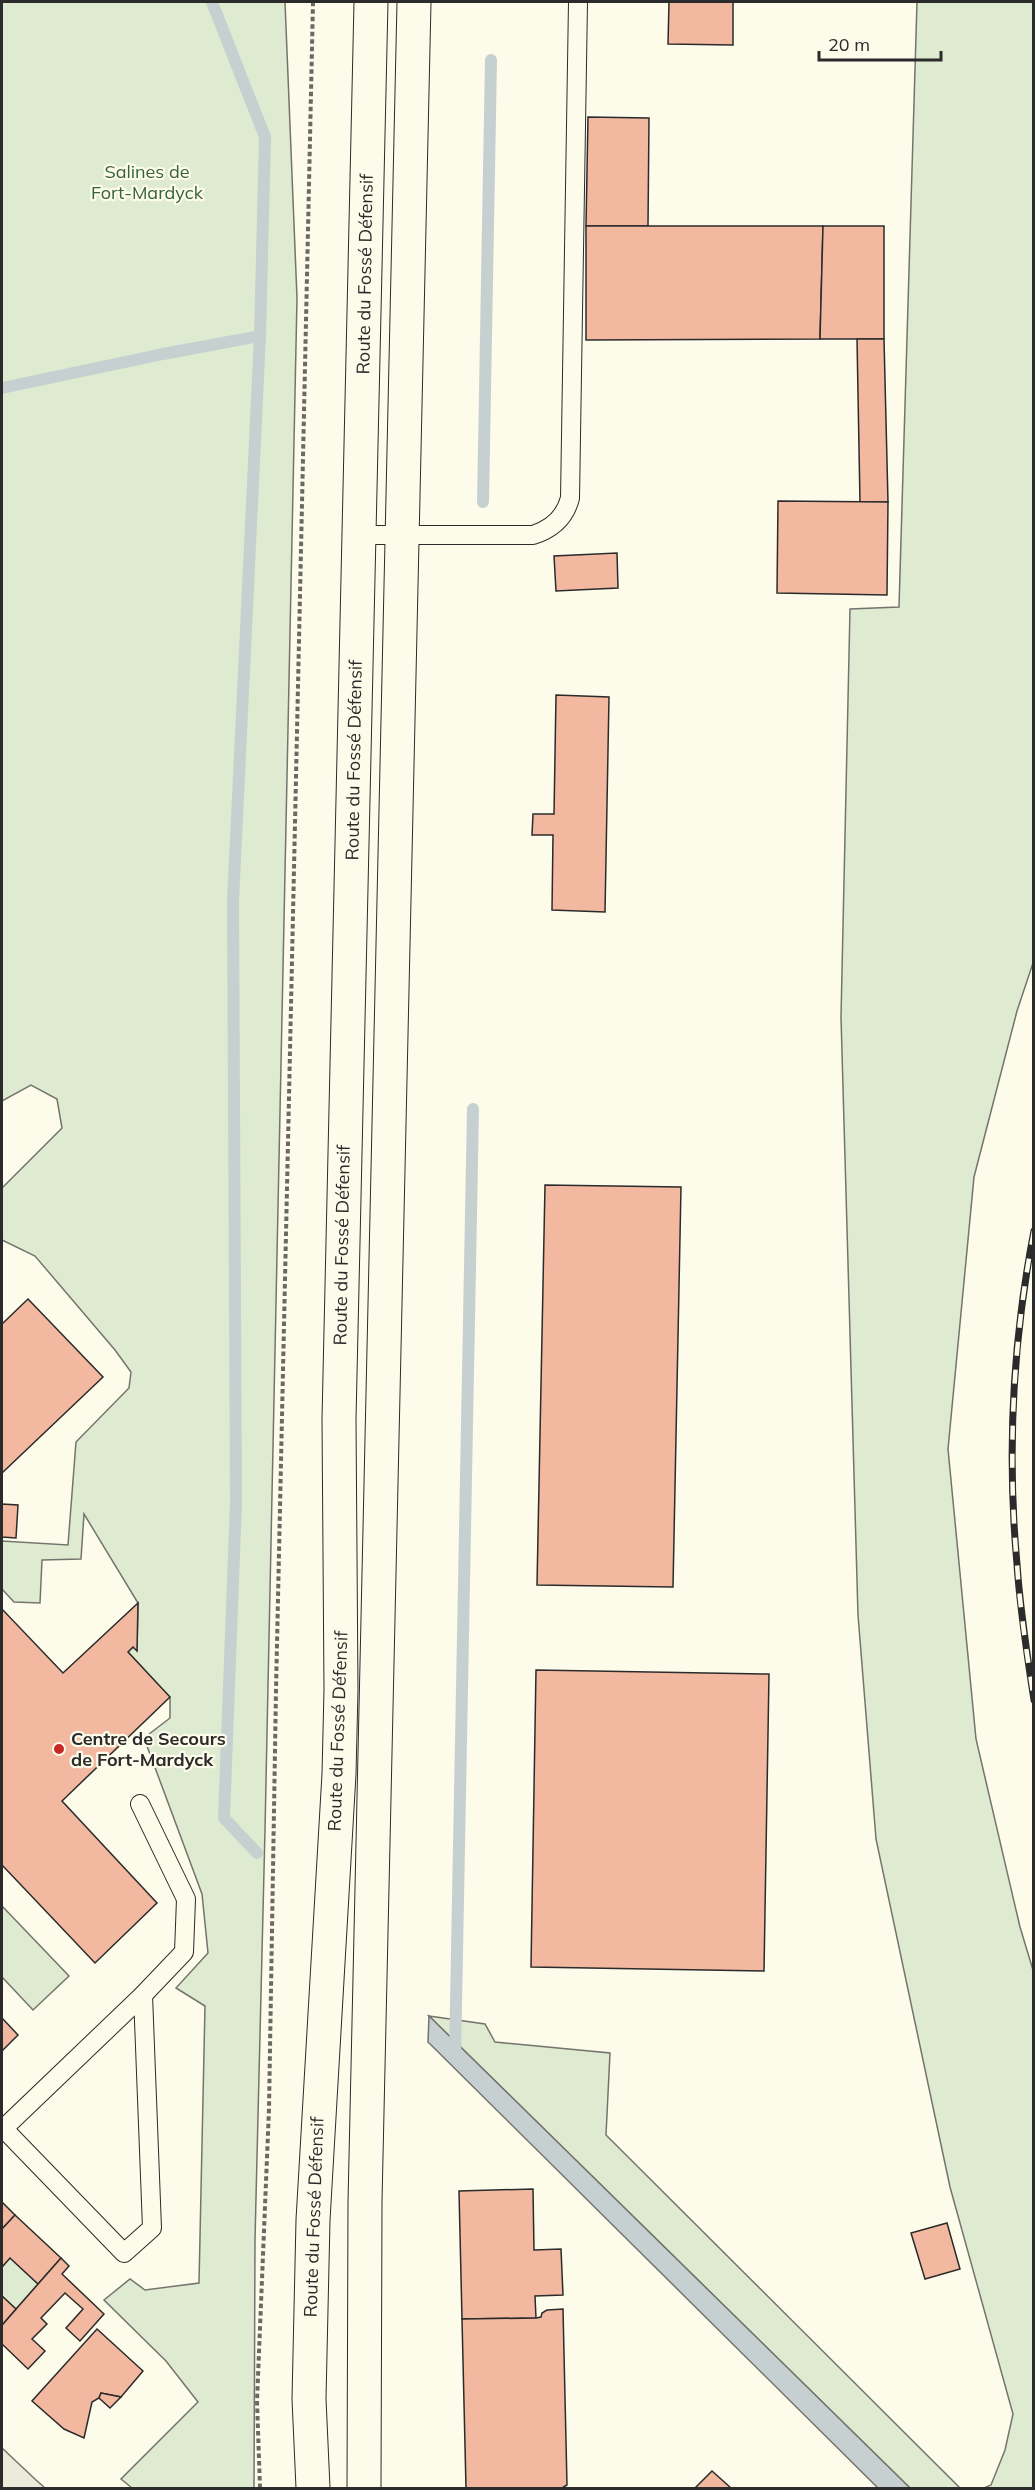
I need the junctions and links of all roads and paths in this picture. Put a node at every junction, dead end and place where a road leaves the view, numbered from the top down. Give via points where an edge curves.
1 (314, 2) edge
2 (371, 2) edge
3 (414, 2) edge
4 (578, 2) edge
5 (360, 535) junction
6 (402, 536) junction
7 (140, 1804) dead end
8 (143, 1995) junction
9 (2, 2128) edge
10 (260, 2488) edge
11 (313, 2488) edge
12 (364, 2488) edge

1 - 10 path via 269,2109 257,2401
2 - 5 main road, Route du Fossé Défensif
3 - 6 main road, Route du Fossé Défensif
4 - 6 lane via 567,509 554,525 532,535
5 - 6 lane
5 - 11 main road, Route du Fossé Défensif via 339,1419 339,1774 313,2220 309,2399
6 - 12 main road, Route du Fossé Défensif via 364,2202
7 - 8 lane via 186,1899 184,1952
8 - 9 lane
8 - 9 lane via 152,2228 124,2253

